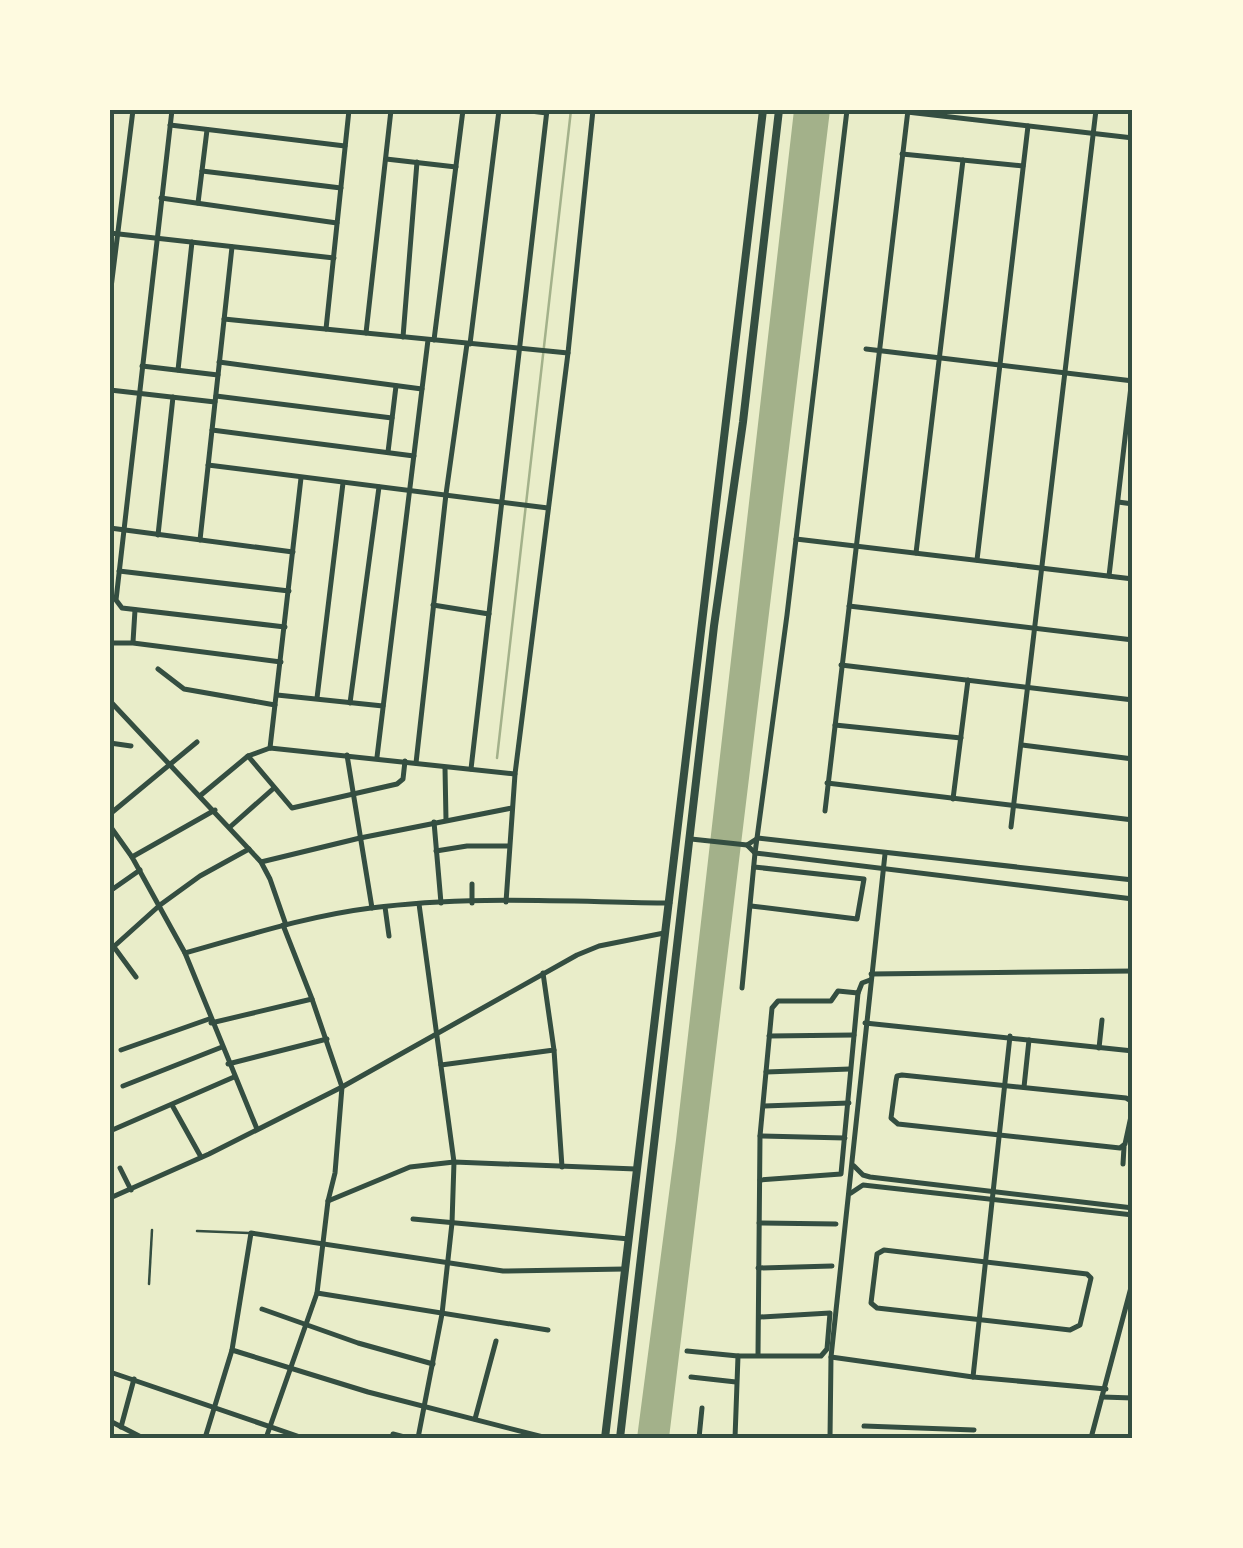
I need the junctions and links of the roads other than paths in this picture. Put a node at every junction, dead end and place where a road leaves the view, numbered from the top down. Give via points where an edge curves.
1 (133, 110) edge
2 (172, 110) edge
3 (349, 110) edge
4 (391, 110) edge
5 (463, 110) edge
6 (499, 110) edge
7 (522, 110) edge
8 (593, 110) edge
9 (762, 110) edge
10 (780, 110) edge
11 (847, 110) edge
12 (1096, 110) edge
13 (547, 111) edge
14 (907, 111) edge
15 (170, 125) junction
16 (1028, 126) junction
17 (207, 130) junction
18 (1093, 133) junction
19 (1133, 138) edge
20 (346, 146) junction
21 (902, 154) junction
22 (386, 159) junction
23 (963, 160) junction
24 (417, 162) junction
25 (1023, 166) junction
26 (456, 167) junction
27 (202, 171) junction
28 (340, 188) junction
29 (162, 198) junction
30 (198, 203) junction
31 (337, 223) junction
32 (113, 234) edge
33 (156, 238) junction
34 (192, 242) junction
35 (232, 247) junction
36 (334, 258) junction
37 (745, 261) junction
38 (762, 262) junction
39 (110, 296) edge
40 (224, 318) junction
41 (326, 329) junction
42 (366, 333) junction
43 (403, 337) junction
44 (431, 340) junction
45 (468, 344) junction
46 (519, 349) junction
47 (866, 350) dead end
48 (880, 351) junction
49 (568, 353) junction
50 (940, 358) junction
51 (220, 362) junction
52 (1000, 365) junction
53 (141, 366) junction
54 (1133, 368) edge
55 (178, 370) junction
56 (1065, 373) junction
57 (218, 375) junction
58 (1132, 381) edge
59 (396, 386) junction
60 (422, 389) junction
61 (110, 390) edge
62 (138, 393) junction
63 (173, 397) junction
64 (215, 399) junction
65 (392, 418) junction
66 (212, 430) junction
67 (1124, 444) junction
68 (1133, 444) edge
69 (388, 452) junction
70 (414, 456) junction
71 (208, 465) junction
72 (301, 477) junction
73 (343, 483) junction
74 (379, 487) junction
75 (410, 489) junction
76 (446, 494) junction
77 (502, 502) junction
78 (1118, 502) junction
79 (1133, 504) edge
80 (548, 508) junction
81 (110, 528) edge
82 (123, 530) junction
83 (158, 534) junction
84 (796, 539) junction
85 (200, 540) junction
86 (856, 546) junction
87 (294, 552) junction
88 (916, 553) junction
89 (976, 560) junction
90 (1042, 568) junction
91 (119, 572) junction
92 (1109, 576) junction
93 (1133, 578) edge
94 (289, 591) junction
95 (433, 605) junction
96 (848, 606) junction
97 (136, 610) junction
98 (489, 614) junction
99 (702, 624) junction
100 (714, 626) junction
101 (285, 628) junction
102 (1034, 628) junction
103 (1133, 640) edge
104 (133, 643) junction
105 (110, 644) edge
106 (280, 662) junction
107 (841, 664) junction
108 (158, 669) dead end
109 (968, 680) junction
110 (1028, 687) junction
111 (277, 695) junction
112 (316, 698) junction
113 (1133, 700) edge
114 (110, 701) edge
115 (350, 702) junction
116 (275, 705) junction
117 (383, 706) junction
118 (834, 724) junction
119 (961, 738) junction
120 (197, 742) dead end
121 (110, 743) edge
122 (1020, 745) junction
123 (131, 746) dead end
124 (270, 748) junction
125 (347, 755) junction
126 (248, 756) junction
127 (377, 758) junction
128 (1133, 759) edge
129 (405, 761) junction
130 (416, 762) junction
131 (172, 763) junction
132 (445, 766) junction
133 (471, 769) junction
134 (515, 774) junction
135 (827, 783) junction
136 (274, 788) junction
137 (352, 795) junction
138 (202, 796) junction
139 (953, 798) junction
140 (1013, 806) junction
141 (512, 808) junction
142 (215, 810) junction
143 (824, 811) dead end
144 (110, 814) edge
145 (446, 820) junction
146 (1133, 820) edge
147 (434, 822) junction
148 (110, 826) edge
149 (1011, 827) dead end
150 (230, 828) junction
151 (360, 838) junction
152 (758, 838) junction
153 (691, 839) junction
154 (745, 845) junction
155 (509, 846) junction
156 (249, 849) junction
157 (436, 851) junction
158 (755, 852) junction
159 (885, 854) junction
160 (132, 857) junction
161 (260, 862) junction
162 (754, 867) junction
163 (883, 868) junction
164 (140, 870) junction
165 (1133, 880) edge
166 (472, 884) dead end
167 (110, 892) edge
168 (1133, 899) edge
169 (506, 902) junction
170 (441, 903) junction
171 (472, 903) junction
172 (670, 903) junction
173 (419, 904) junction
174 (160, 905) junction
175 (385, 906) junction
176 (751, 906) junction
177 (372, 908) junction
178 (284, 925) junction
179 (665, 932) junction
180 (389, 936) dead end
181 (112, 949) edge
182 (184, 953) junction
183 (1133, 972) edge
184 (543, 973) junction
185 (136, 977) dead end
186 (870, 977) junction
187 (742, 988) dead end
188 (858, 993) junction
189 (312, 999) junction
190 (210, 1020) junction
191 (1102, 1020) dead end
192 (865, 1023) junction
193 (854, 1035) junction
194 (436, 1036) junction
195 (770, 1036) junction
196 (1010, 1036) junction
197 (327, 1039) junction
198 (1029, 1039) junction
199 (222, 1047) junction
200 (1100, 1048) junction
201 (121, 1050) dead end
202 (554, 1050) junction
203 (1133, 1051) edge
204 (228, 1064) junction
205 (440, 1065) junction
206 (850, 1069) junction
207 (766, 1072) junction
208 (234, 1077) junction
209 (1004, 1085) junction
210 (123, 1086) dead end
211 (342, 1087) junction
212 (1024, 1087) junction
213 (645, 1099) junction
214 (1133, 1100) edge
215 (659, 1101) junction
216 (849, 1103) junction
217 (172, 1104) junction
218 (764, 1106) junction
219 (257, 1129) junction
220 (110, 1131) edge
221 (999, 1135) junction
222 (760, 1136) junction
223 (845, 1138) junction
224 (1125, 1144) junction
225 (201, 1157) junction
226 (454, 1162) junction
227 (853, 1163) junction
228 (1122, 1164) dead end
229 (562, 1167) junction
230 (120, 1168) dead end
231 (636, 1169) junction
232 (760, 1180) junction
233 (131, 1190) junction
234 (993, 1190) junction
235 (850, 1193) junction
236 (110, 1198) edge
237 (992, 1199) junction
238 (328, 1201) junction
239 (1133, 1212) edge
240 (413, 1220) dead end
241 (452, 1223) junction
242 (758, 1224) junction
243 (836, 1224) dead end
244 (152, 1230) dead end
245 (197, 1231) dead end
246 (251, 1234) junction
247 (629, 1239) junction
248 (325, 1243) junction
249 (986, 1260) junction
250 (448, 1263) junction
251 (832, 1266) dead end
252 (758, 1268) junction
253 (625, 1269) junction
254 (1133, 1280) edge
255 (150, 1284) dead end
256 (317, 1294) junction
257 (262, 1309) dead end
258 (442, 1314) junction
259 (760, 1317) junction
260 (979, 1320) junction
261 (306, 1323) junction
262 (548, 1330) dead end
263 (496, 1341) dead end
264 (232, 1350) junction
265 (687, 1351) dead end
266 (758, 1355) junction
267 (738, 1356) junction
268 (831, 1357) junction
269 (434, 1364) junction
270 (290, 1367) junction
271 (110, 1372) edge
272 (691, 1376) dead end
273 (973, 1377) junction
274 (134, 1379) junction
275 (736, 1382) junction
276 (1104, 1393) junction
277 (1133, 1398) edge
278 (426, 1407) junction
279 (214, 1408) junction
280 (702, 1408) dead end
281 (475, 1419) junction
282 (110, 1421) edge
283 (864, 1426) dead end
284 (122, 1427) junction
285 (270, 1428) junction
286 (880, 1428) junction
287 (974, 1430) dead end
288 (393, 1434) dead end
289 (143, 1438) edge
290 (205, 1438) edge
291 (266, 1438) edge
292 (303, 1438) edge
293 (408, 1438) edge
294 (418, 1438) edge
295 (547, 1438) edge
296 (605, 1438) edge
297 (620, 1438) edge
298 (699, 1438) edge
299 (735, 1438) edge
300 (830, 1438) edge
301 (880, 1438) edge
302 (1092, 1438) edge

1 - 32 street
2 - 15 street
3 - 20 street
4 - 22 street
5 - 26 street
6 - 45 street
7 - 13 street
8 - 49 street
9 - 37 main road
10 - 38 main road
11 - 84 street
12 - 18 street
13 - 46 street
14 - 16 street
14 - 21 street
15 - 17 street
15 - 29 street
16 - 18 street
16 - 25 street
17 - 20 street
17 - 27 street
18 - 19 street
18 - 56 street
20 - 28 street
21 - 23 street
21 - 48 street
22 - 24 street
22 - 42 street
23 - 25 street
23 - 50 street
24 - 26 street
24 - 43 street
25 - 52 street
26 - 44 street
27 - 28 street
27 - 30 street
28 - 31 street
29 - 30 street
29 - 33 street
30 - 31 street
31 - 36 street
32 - 33 street
32 - 39 street
33 - 34 street
33 - 53 street
34 - 35 street
34 - 55 street
35 - 36 street
35 - 40 street
36 - 41 street
37 - 38 main road
37 - 99 main road
38 - 100 main road
40 - 41 street
40 - 51 street
41 - 42 street
42 - 43 street
43 - 44 street
44 - 45 street
44 - 60 street
45 - 46 street
45 - 76 street
46 - 49 street
46 - 77 street
47 - 48 street
48 - 50 street
48 - 86 street
49 - 80 street
50 - 52 street
50 - 88 street
51 - 57 street
51 - 59 street
52 - 56 street
52 - 89 street
53 - 55 street
53 - 62 street
54 - 58 street
55 - 57 street
56 - 58 street
56 - 90 street
57 - 64 street
58 - 67 street
59 - 60 street
59 - 65 street
60 - 70 street
61 - 62 street
62 - 63 street
62 - 82 street
63 - 64 street
63 - 83 street
64 - 65 street
64 - 66 street
65 - 69 street
66 - 69 street
66 - 71 street
67 - 68 street
67 - 78 street
69 - 70 street
70 - 75 street
71 - 72 street
71 - 85 street
72 - 73 street
72 - 87 street
73 - 74 street
73 - 112 street
74 - 75 street
74 - 115 street
75 - 76 street
75 - 117 street
76 - 77 street
76 - 95 street
77 - 80 street
77 - 98 street
78 - 79 street
78 - 92 street
80 - 134 street
81 - 82 street
82 - 83 street
82 - 91 street
83 - 85 street
84 - 86 street
84 - 152 street
85 - 87 street
86 - 88 street
86 - 96 street
87 - 94 street
88 - 89 street
89 - 90 street
90 - 92 street
90 - 102 street
91 - 94 street
91 - 97 street via 116,600
92 - 93 street
94 - 101 street
95 - 98 street
95 - 130 street
96 - 102 street
96 - 107 street
97 - 101 street
97 - 104 street
98 - 133 street
99 - 100 main road
99 - 172 main road
100 - 153 main road
101 - 106 street
102 - 103 street
102 - 110 street
104 - 105 street
104 - 106 street
106 - 111 street
107 - 109 street
107 - 118 street
108 - 116 street via 184,689
109 - 110 street
109 - 119 street
110 - 113 street
110 - 122 street
111 - 112 street
111 - 116 street
112 - 115 street
114 - 131 street
115 - 117 street
116 - 124 street
117 - 127 street
118 - 119 street
118 - 135 street
119 - 139 street
120 - 131 street
121 - 123 street
122 - 128 street
122 - 140 street
124 - 125 street
124 - 126 street
125 - 127 street
125 - 137 street
126 - 136 street
126 - 138 street
127 - 129 street
129 - 130 street
129 - 137 street via 401,782
130 - 132 street
131 - 138 street
131 - 144 street
132 - 133 street
132 - 145 street
133 - 134 street
134 - 141 street
135 - 139 street
135 - 143 street
136 - 137 street via 292,808
136 - 150 street
137 - 151 street
138 - 142 street
139 - 140 street
140 - 146 street
140 - 149 street
141 - 145 street
141 - 155 street
142 - 150 street
142 - 160 street
145 - 147 street
147 - 151 street
147 - 157 street
148 - 160 street
150 - 156 street
151 - 161 street
151 - 177 street
152 - 154 street
152 - 158 street
152 - 159 street
153 - 154 street
153 - 215 main road
154 - 158 street
155 - 157 street
155 - 169 street
156 - 161 street
156 - 174 street
157 - 170 street
158 - 162 street
158 - 163 street
159 - 163 street
159 - 165 street
160 - 164 street
161 - 178 street
162 - 176 street
162 - 176 street via 864,879 857,919
163 - 168 street
163 - 186 street
164 - 167 street
164 - 174 street
166 - 171 street
169 - 171 street
169 - 172 street
170 - 171 street
170 - 173 street
172 - 179 main road
173 - 175 street
173 - 194 street
174 - 181 street
174 - 182 street
175 - 177 street
175 - 180 street
176 - 187 street
177 - 178 street
178 - 182 street
178 - 189 street
179 - 184 street via 599,946
179 - 213 main road
181 - 185 street
182 - 190 street
183 - 186 street
184 - 194 street
184 - 202 street
186 - 188 street
186 - 192 street
188 - 193 street
188 - 195 street via 778,1001
189 - 190 street
189 - 197 street
190 - 199 street
190 - 201 street
191 - 200 street
192 - 196 street
192 - 227 street
193 - 195 street
193 - 206 street
194 - 205 street
194 - 211 street
195 - 207 street
196 - 198 street
196 - 209 street
197 - 204 street
197 - 211 street
198 - 200 street
198 - 212 street
199 - 204 street
199 - 210 street
200 - 203 street
202 - 205 street
202 - 229 street
204 - 208 street
205 - 226 street
206 - 207 street
206 - 216 street
207 - 218 street
208 - 217 street
208 - 219 street
209 - 212 street
209 - 221 street
209 - 221 street via 897,1076 892,1118
211 - 219 street
211 - 238 street
212 - 214 street
213 - 215 main road
213 - 231 main road
214 - 224 street
215 - 297 main road
216 - 218 street
216 - 223 street
217 - 220 street
217 - 225 street
218 - 222 street
219 - 225 street
221 - 224 street
221 - 234 street
222 - 223 street
222 - 232 street
223 - 232 street via 842,1174
224 - 228 street
225 - 233 street
226 - 229 street
226 - 238 street via 410,1168
226 - 241 street
227 - 234 street via 870,1177
227 - 235 street
229 - 231 street
230 - 233 street
231 - 247 main road
232 - 242 street
233 - 236 street
234 - 237 street
234 - 239 street
235 - 237 street via 862,1185
235 - 268 street
237 - 239 street
237 - 249 street
238 - 248 street
240 - 241 street
241 - 247 street
241 - 250 street
242 - 243 street
242 - 252 street
244 - 255 lane
245 - 246 lane
246 - 248 street
246 - 264 street
247 - 253 main road
248 - 250 street
248 - 256 street
249 - 260 street
249 - 260 street via 1090,1278 1077,1328
249 - 260 street via 876,1254 872,1306
250 - 253 street via 503,1270
250 - 258 street
251 - 252 street
252 - 259 street
253 - 296 main road
254 - 276 street
256 - 258 street
256 - 261 street
257 - 261 street
258 - 262 street
258 - 269 street
259 - 266 street
259 - 266 street via 830,1313 821,1356
260 - 273 street
261 - 269 street
261 - 270 street
263 - 281 street
264 - 270 street
264 - 279 street
265 - 267 street
266 - 267 street
267 - 275 street
268 - 273 street
268 - 300 street
269 - 278 street
270 - 278 street
270 - 285 street
271 - 274 street
272 - 275 street
273 - 276 street
274 - 279 street
274 - 284 street
275 - 299 street
276 - 277 street
276 - 302 street
278 - 281 street
278 - 294 street
279 - 285 street
279 - 290 street
280 - 298 street
281 - 295 street
282 - 284 street
283 - 286 street
284 - 289 street
285 - 291 street
285 - 292 street
286 - 287 street
286 - 301 street
288 - 293 street

